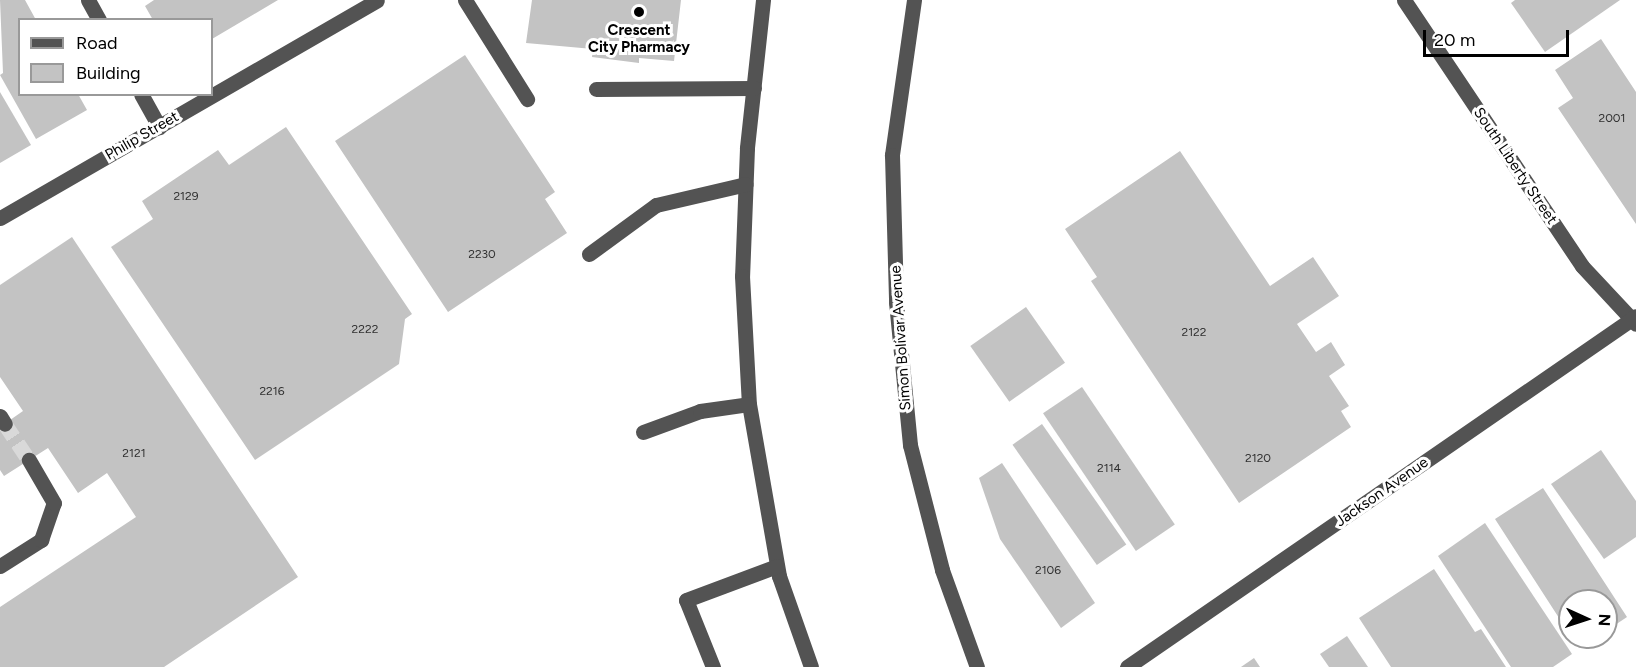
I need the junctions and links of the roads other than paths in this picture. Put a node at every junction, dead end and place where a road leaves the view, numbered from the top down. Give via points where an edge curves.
1 (88, 0) edge
2 (377, 0) edge
3 (465, 0) edge
4 (764, 0) edge
5 (914, 0) edge
6 (1404, 0) edge
7 (98, 18) edge
8 (754, 88) junction
9 (596, 89) dead end
10 (142, 96) edge
11 (212, 96) edge
12 (213, 96) edge
13 (527, 99) dead end
14 (159, 127) junction
15 (746, 184) junction
16 (0, 218) edge
17 (589, 254) dead end
18 (1635, 320) edge
19 (749, 404) junction
20 (643, 432) dead end
21 (29, 460) tunnel mouth
22 (0, 566) edge
23 (777, 567) junction
24 (713, 667) edge
25 (811, 667) edge
26 (977, 667) edge
27 (1127, 667) edge

1 - 7 street
2 - 12 street, Philip Street
3 - 13 street
4 - 8 street
5 - 26 street, Simon Bolivar Avenue via 892,155 896,302 904,390 910,445 942,570
6 - 18 street, South Liberty Street via 1582,266
8 - 9 street
8 - 15 street
10 - 14 street
11 - 14 street, Philip Street
14 - 16 street, Philip Street
15 - 17 street via 656,204
15 - 19 street via 742,276
18 - 27 street, Jackson Avenue
19 - 20 street via 700,411
19 - 23 street
21 - 22 street via 54,503 41,540
23 - 24 street via 686,600
23 - 25 street

